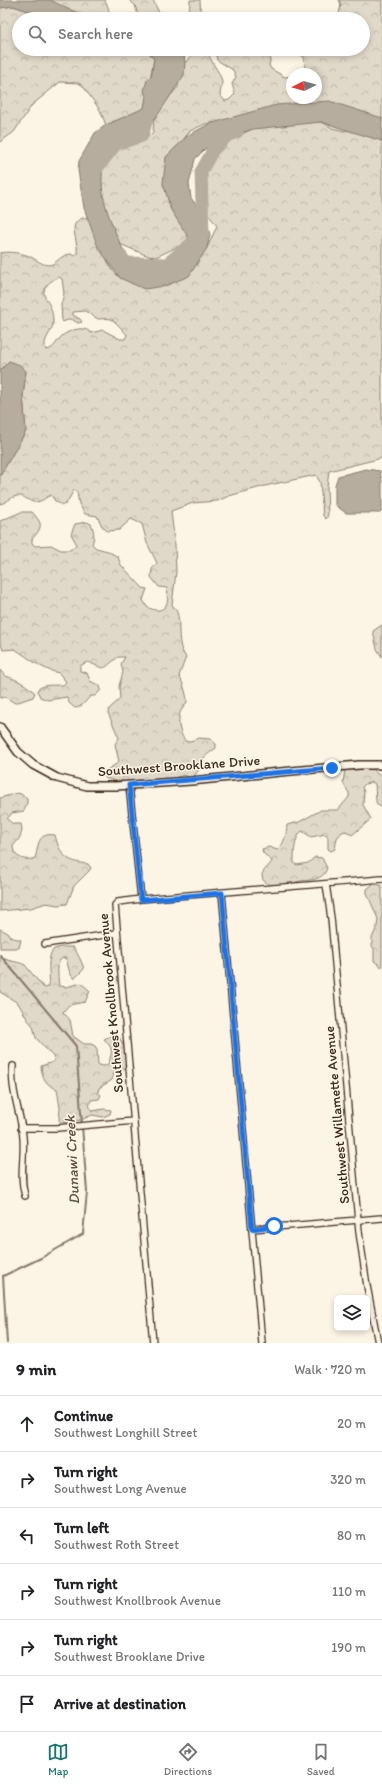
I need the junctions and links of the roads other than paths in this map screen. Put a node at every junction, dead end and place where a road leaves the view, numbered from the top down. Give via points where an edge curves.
1 (0, 727) edge
2 (382, 765) edge
3 (129, 785) junction
4 (382, 879) edge
5 (326, 884) junction
6 (222, 893) junction
7 (141, 900) junction
8 (117, 933) junction
9 (45, 944) dead end
10 (13, 1066) dead end
11 (134, 1121) junction
12 (21, 1128) junction
13 (25, 1196) dead end
14 (382, 1218) edge
15 (358, 1220) junction
16 (252, 1229) junction
17 (153, 1343) edge
18 (262, 1343) edge
19 (378, 1343) edge

1 - 3 street, Southwest Brooklane Drive via 18,752 47,774 87,786
2 - 3 street, Southwest Brooklane Drive
3 - 7 street
4 - 5 street
5 - 6 street
5 - 15 street, Southwest Willamette Avenue
6 - 7 street
6 - 16 street
7 - 8 street, Southwest Knollbrook Avenue via 116,903
8 - 9 street
8 - 11 street, Southwest Knollbrook Avenue
10 - 12 street via 13,1084
11 - 12 street via 57,1128
11 - 17 street, Southwest Knollbrook Avenue
12 - 13 street via 22,1182
14 - 15 street
15 - 16 street
15 - 19 street, Southwest Willamette Avenue via 366,1286
16 - 18 street

